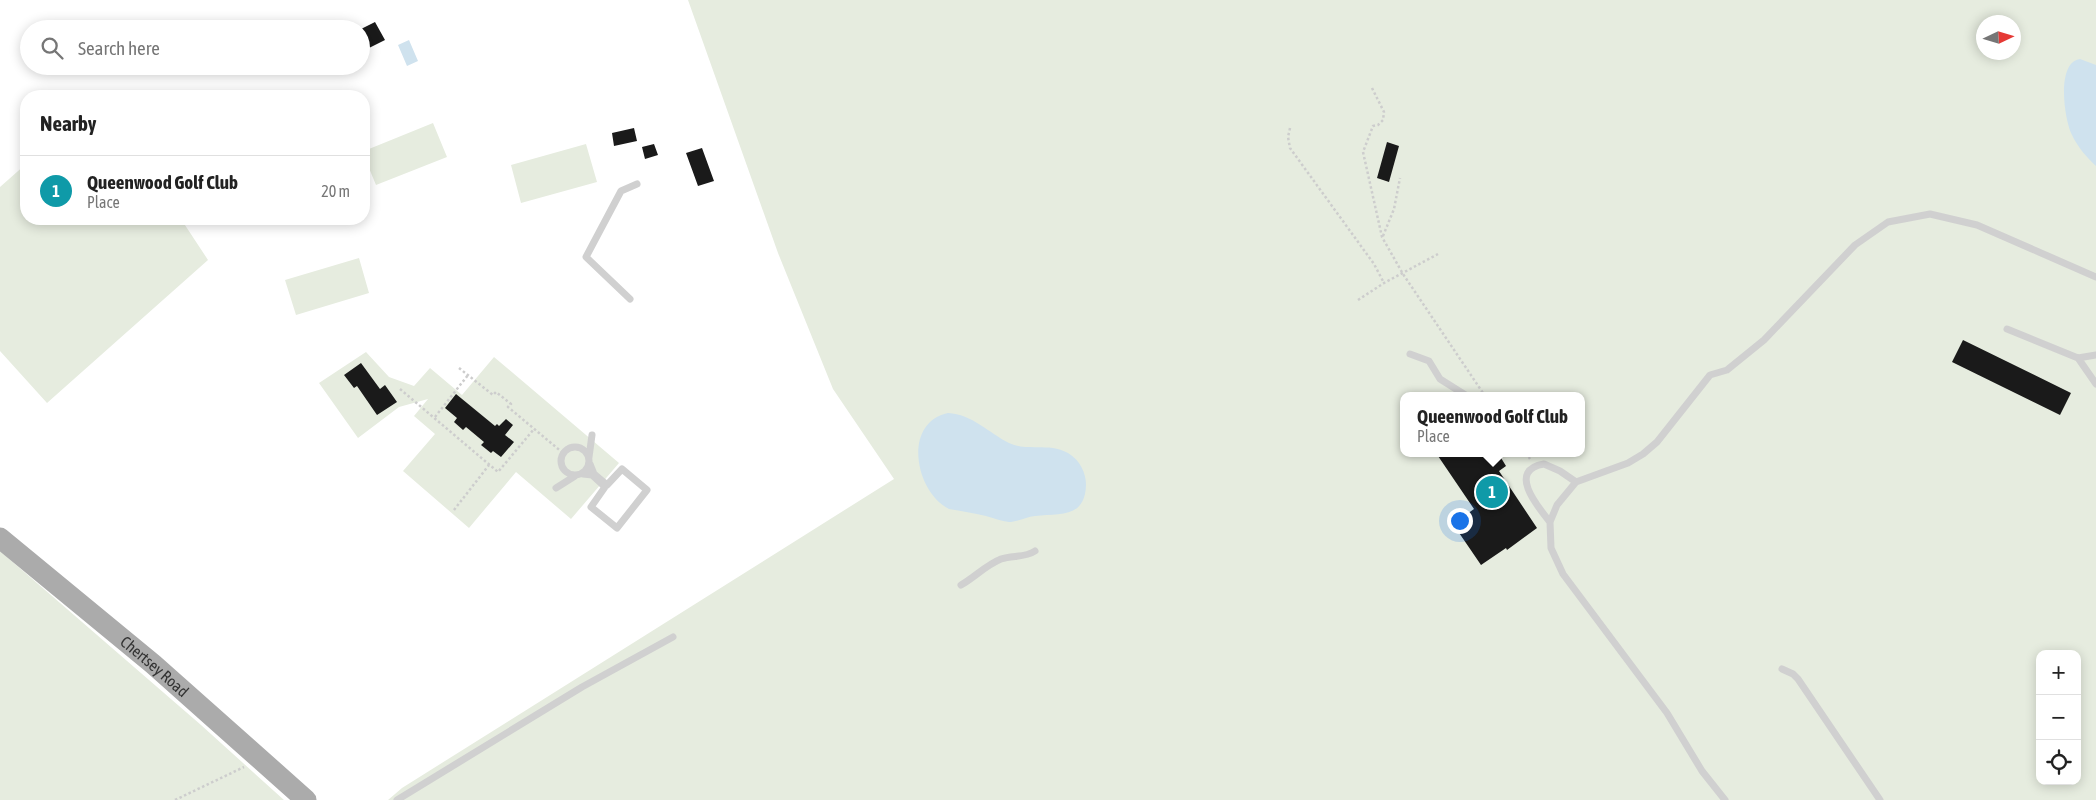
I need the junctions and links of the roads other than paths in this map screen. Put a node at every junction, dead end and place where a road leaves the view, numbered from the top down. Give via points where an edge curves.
1 (637, 184) dead end
2 (2096, 276) edge
3 (630, 299) dead end
4 (2007, 329) dead end
5 (1410, 354) dead end
6 (2096, 356) edge
7 (2078, 358) junction
8 (2096, 384) edge
9 (1460, 392) edge
10 (592, 435) dead end
11 (590, 460) junction
12 (580, 475) junction
13 (1576, 482) junction
14 (556, 488) dead end
15 (1550, 522) junction
16 (0, 538) edge
17 (1035, 551) dead end
18 (961, 585) dead end
19 (673, 637) dead end
20 (1782, 669) dead end
21 (306, 800) edge
22 (397, 800) edge
23 (1726, 800) edge
24 (1880, 800) edge

1 - 3 lane via 621,191 586,257
2 - 13 lane via 1978,225 1930,214 1888,222 1855,245 1764,340 1727,370 1710,375 1657,442 1643,454 1628,463
4 - 7 lane
5 - 9 lane via 1425,358 1440,379
6 - 7 lane
7 - 8 lane
10 - 11 lane
11 - 12 lane
11 - 12 lane via 579,447 563,453 564,470 571,476
11 - 12 lane via 594,474 607,485 622,469 647,490 617,528 591,507 605,487 592,476
12 - 14 lane
13 - 15 lane via 1557,504
13 - 15 lane via 1544,464 1528,472 1528,492
15 - 23 lane via 1551,548 1563,574 1667,713 1702,771
16 - 21 main road, Chertsey Road via 152,664
17 - 18 lane via 1030,555 1011,556 992,563
19 - 22 lane via 582,687
20 - 24 lane via 1798,679

